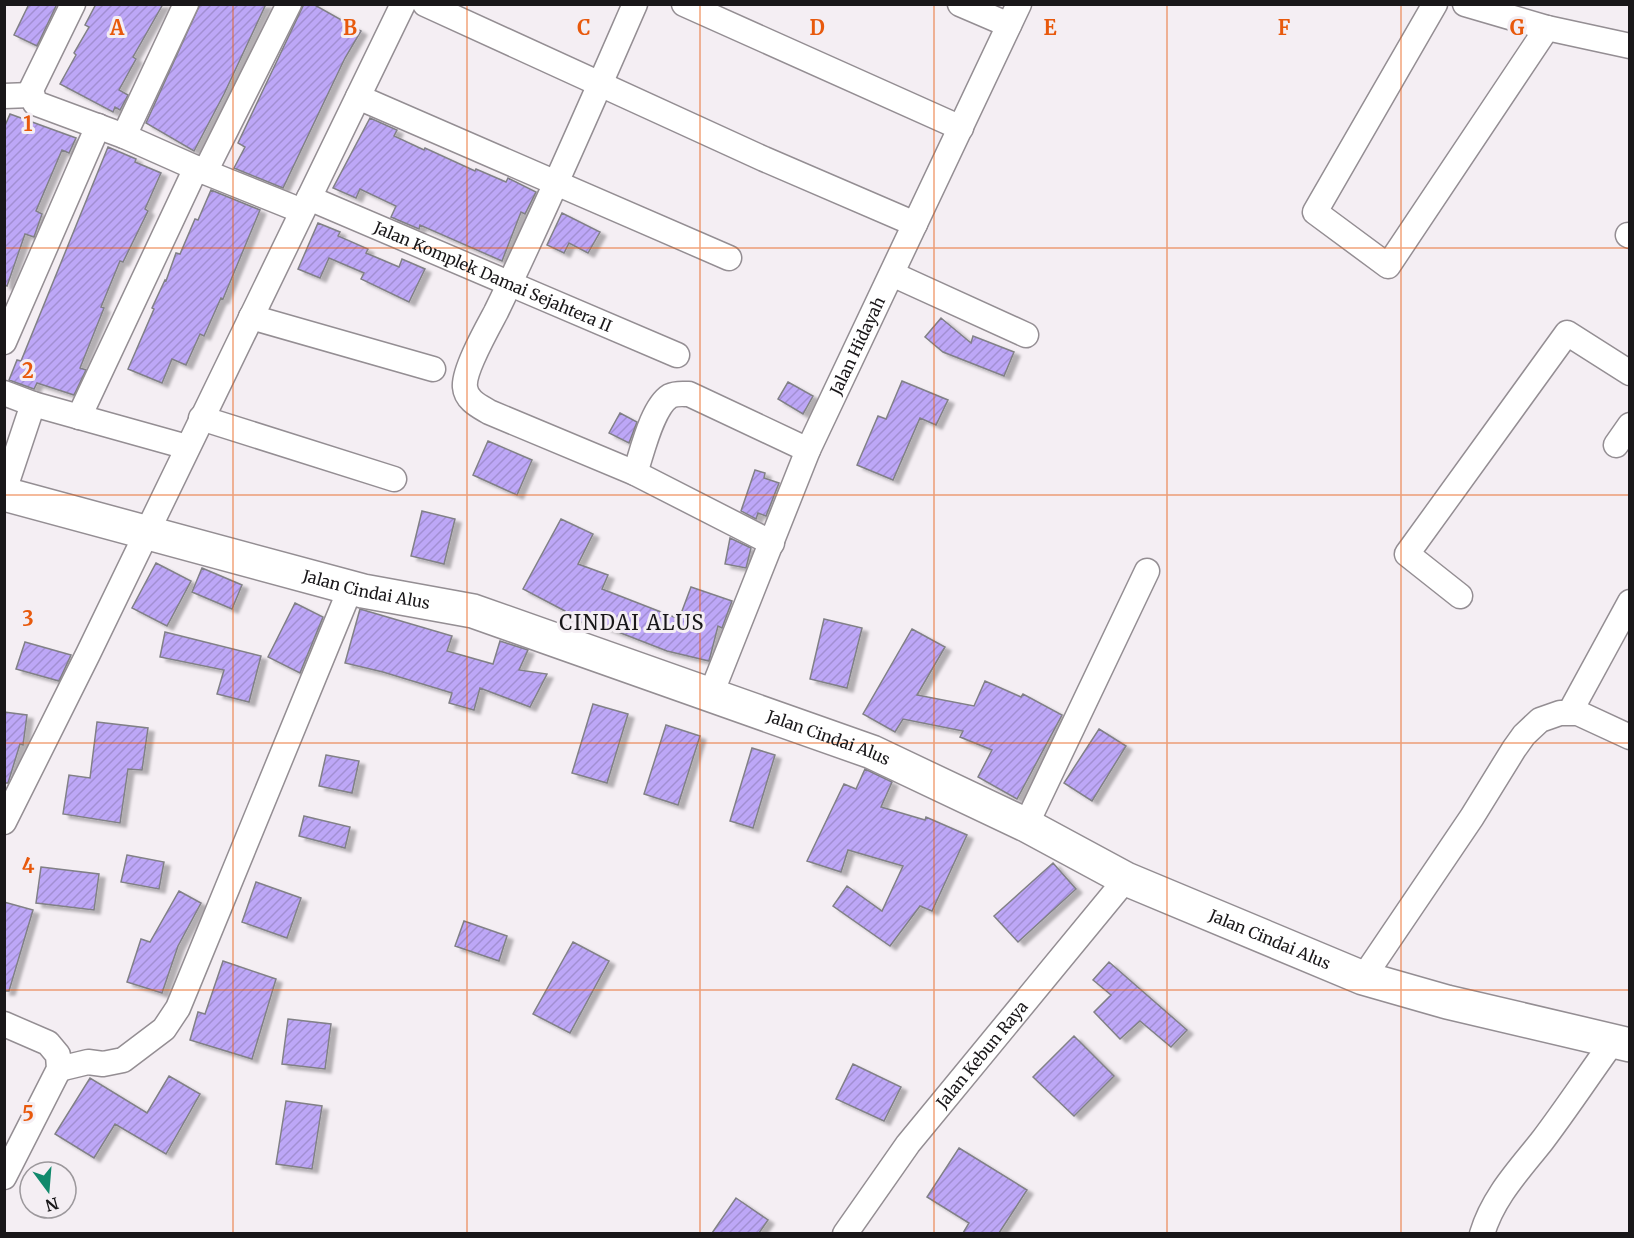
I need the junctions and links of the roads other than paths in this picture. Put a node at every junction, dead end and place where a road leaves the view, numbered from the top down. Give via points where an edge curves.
1 (73, 4) edge
2 (186, 4) edge
3 (289, 4) edge
4 (403, 4) edge
5 (425, 4) edge
6 (635, 4) edge
7 (684, 4) edge
8 (960, 4) edge
9 (1435, 4) edge
10 (1478, 6) edge
11 (1014, 15) edge
12 (1547, 28) junction
13 (1629, 46) edge
14 (600, 84) junction
15 (31, 95) junction
16 (4, 96) edge
17 (358, 96) junction
18 (98, 126) junction
19 (961, 128) junction
20 (124, 136) junction
21 (200, 170) junction
22 (555, 183) junction
23 (305, 205) junction
24 (915, 224) junction
25 (729, 258) dead end
26 (892, 274) junction
27 (510, 284) junction
28 (251, 317) junction
29 (1026, 335) dead end
30 (4, 342) edge
31 (677, 355) dead end
32 (433, 369) dead end
33 (1629, 373) edge
34 (4, 393) edge
35 (33, 404) junction
36 (79, 417) junction
37 (201, 418) junction
38 (1629, 424) edge
39 (1616, 445) dead end
40 (187, 447) junction
41 (808, 450) junction
42 (635, 473) junction
43 (394, 479) dead end
44 (4, 493) edge
45 (146, 533) junction
46 (772, 543) junction
47 (1147, 571) dead end
48 (351, 587) junction
49 (1460, 596) dead end
50 (1629, 602) edge
51 (711, 694) junction
52 (1570, 712) junction
53 (1629, 737) edge
54 (4, 822) edge
55 (1026, 825) junction
56 (1126, 879) junction
57 (1364, 978) junction
58 (4, 1024) edge
59 (1622, 1042) edge
60 (59, 1069) junction
61 (4, 1177) edge
62 (844, 1233) edge
63 (1482, 1233) edge

1 - 15 street
2 - 20 street
3 - 21 street
4 - 17 street
5 - 14 street
6 - 14 street
7 - 19 street
8 - 11 street
9 - 12 street via 1315,212 1388,266
10 - 12 street
11 - 19 street, Jalan Hidayah
12 - 13 street
14 - 22 street
14 - 24 street
15 - 16 street
15 - 18 street, Jalan Komplek Damai Sejahtera II via 35,103
17 - 22 street
17 - 23 street
18 - 20 street, Jalan Komplek Damai Sejahtera II
18 - 30 street
19 - 24 street, Jalan Hidayah
20 - 21 street, Jalan Komplek Damai Sejahtera II
21 - 23 street, Jalan Komplek Damai Sejahtera II
21 - 36 street
22 - 25 street
22 - 27 street
23 - 27 street, Jalan Komplek Damai Sejahtera II
23 - 28 street
24 - 26 street, Jalan Hidayah
26 - 29 street
26 - 41 street, Jalan Hidayah
27 - 31 street, Jalan Komplek Damai Sejahtera II
27 - 42 street via 466,377 467,394 489,412
28 - 32 street
28 - 37 street
33 - 49 street via 1567,333 1407,554
34 - 35 street
35 - 36 street
35 - 44 street
36 - 40 street
37 - 40 street
37 - 43 street
38 - 39 street
40 - 45 street
41 - 42 street via 680,393 671,395 657,412
41 - 46 street, Jalan Hidayah
42 - 46 street
44 - 45 street, Jalan Cindai Alus
45 - 48 street, Jalan Cindai Alus
45 - 54 street
46 - 51 street, Jalan Hidayah
47 - 55 street
48 - 51 street, Jalan Cindai Alus via 472,611
48 - 60 street via 178,1008 164,1029 123,1060
50 - 52 street
51 - 55 street, Jalan Cindai Alus via 872,752
52 - 53 street
52 - 57 street via 1540,720 1524,735
55 - 56 street, Jalan Cindai Alus
56 - 57 street, Jalan Cindai Alus
56 - 62 street, Jalan Kebun Raya via 908,1144
57 - 59 street, Jalan Cindai Alus via 1447,1002
58 - 60 street via 48,1043 58,1055
59 - 63 street via 1510,1180 1487,1217
60 - 61 street

